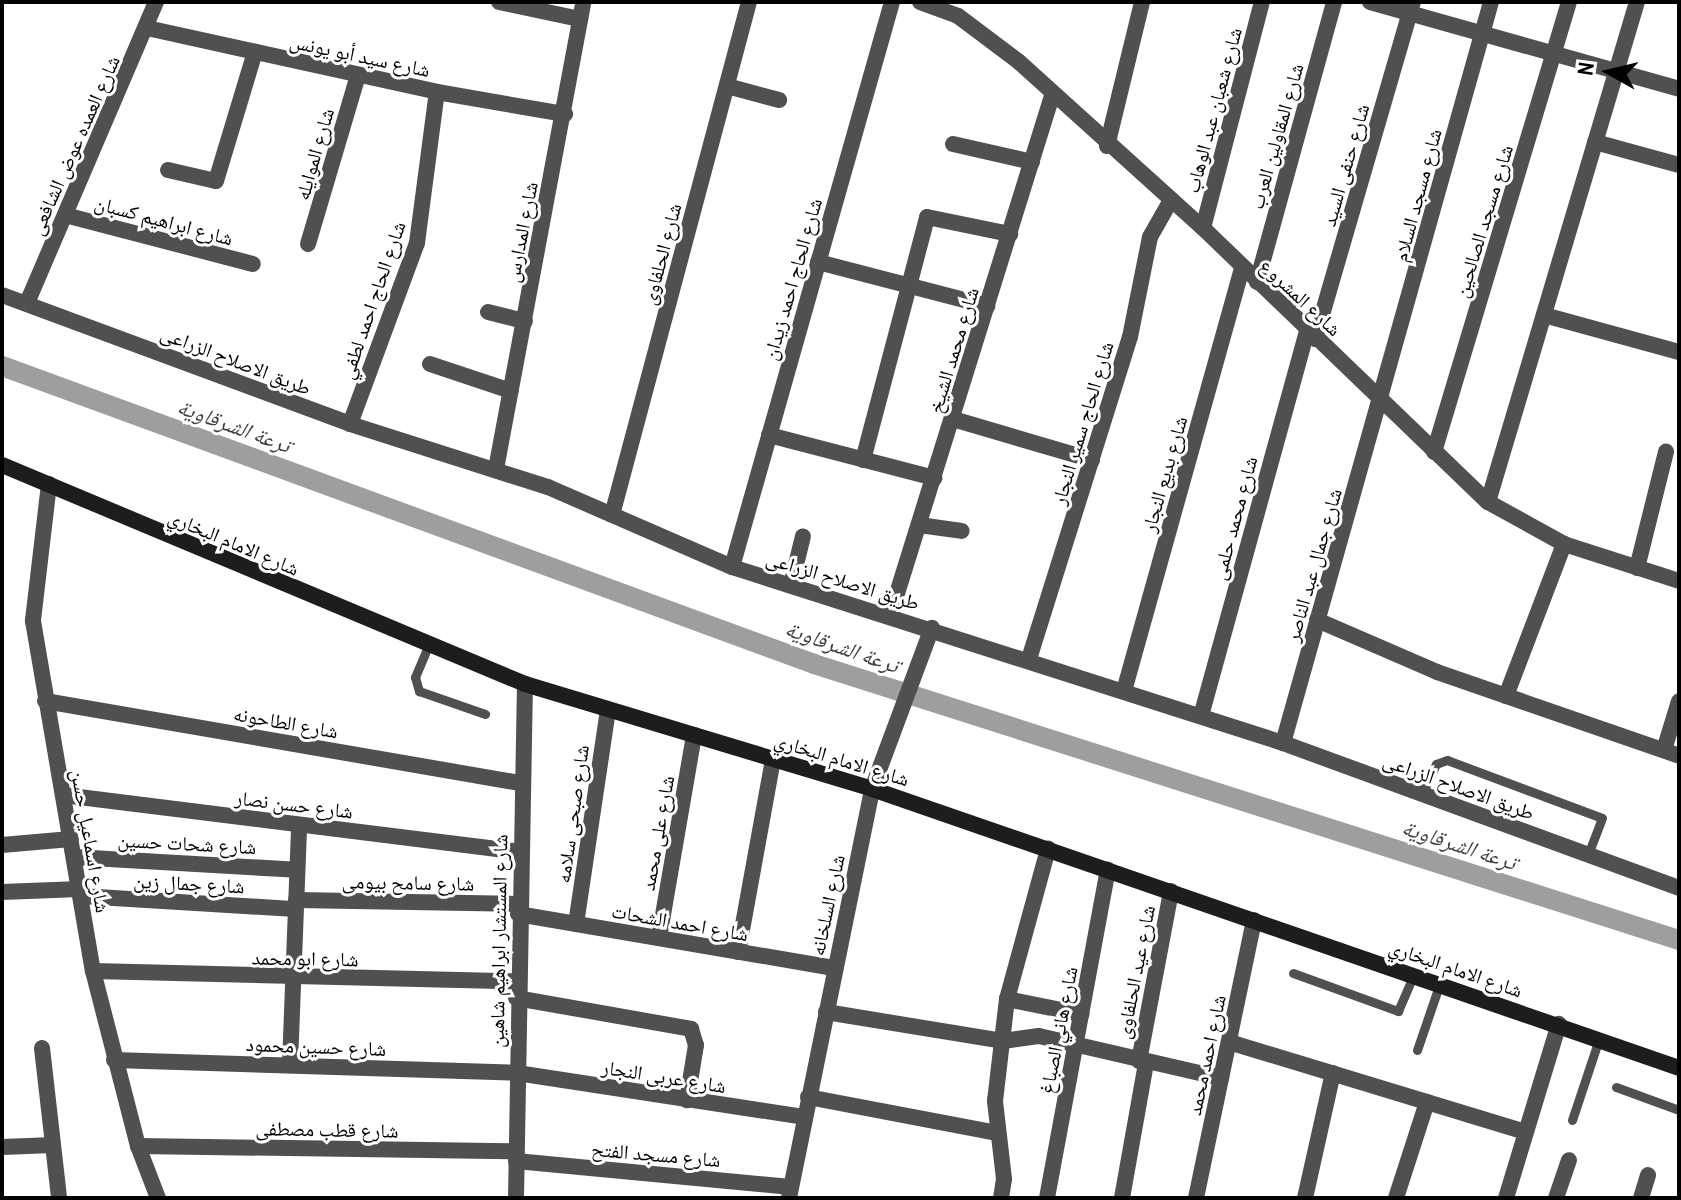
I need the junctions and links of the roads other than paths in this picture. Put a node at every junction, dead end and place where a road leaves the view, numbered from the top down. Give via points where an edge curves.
1 (156, 2) edge
2 (499, 2) edge
3 (583, 2) edge
4 (749, 2) edge
5 (892, 2) edge
6 (920, 2) edge
7 (1142, 2) edge
8 (1262, 2) edge
9 (1334, 2) edge
10 (1370, 2) edge
11 (1491, 2) edge
12 (1569, 2) edge
13 (1637, 2) edge
14 (1412, 7) edge
15 (580, 19) junction
16 (147, 28) junction
17 (1482, 34) junction
18 (255, 52) junction
19 (1555, 54) junction
20 (1616, 71) junction
21 (358, 75) junction
22 (727, 86) junction
23 (1679, 89) edge
24 (437, 92) junction
25 (1052, 96) junction
26 (779, 100) dead end
27 (565, 114) junction
28 (1595, 142) junction
29 (953, 144) dead end
30 (1107, 146) junction
31 (1032, 162) junction
32 (1679, 165) edge
33 (168, 170) dead end
34 (1171, 200) junction
35 (65, 215) junction
36 (1203, 228) junction
37 (1010, 234) junction
38 (308, 244) dead end
39 (818, 262) junction
40 (253, 264) dead end
41 (1242, 269) junction
42 (1257, 282) junction
43 (909, 286) junction
44 (2, 295) edge
45 (27, 303) junction
46 (987, 306) junction
47 (488, 312) dead end
48 (1544, 315) junction
49 (525, 321) junction
50 (1311, 334) junction
51 (1679, 352) edge
52 (430, 364) dead end
53 (511, 391) junction
54 (1382, 399) junction
55 (953, 419) junction
56 (350, 424) junction
57 (769, 435) junction
58 (1434, 452) junction
59 (1666, 452) dead end
60 (863, 460) junction
61 (1092, 460) junction
62 (2, 465) edge
63 (496, 469) junction
64 (934, 478) junction
65 (49, 484) junction
66 (1488, 502) junction
67 (612, 515) junction
68 (919, 525) junction
69 (962, 531) dead end
70 (803, 536) dead end
71 (1564, 544) junction
72 (732, 567) junction
73 (1637, 568) junction
74 (1679, 581) edge
75 (791, 585) junction
76 (890, 616) junction
77 (1317, 620) junction
78 (932, 628) junction
79 (429, 644) junction
80 (1029, 659) junction
81 (525, 684) junction
82 (1124, 691) junction
83 (1506, 696) junction
84 (45, 701) junction
85 (1679, 701) edge
86 (608, 709) junction
87 (485, 714) dead end
88 (1201, 716) junction
89 (694, 735) junction
90 (1283, 743) junction
91 (1671, 753) edge
92 (773, 759) junction
93 (520, 783) junction
94 (872, 789) junction
95 (1422, 794) junction
96 (63, 795) junction
97 (299, 825) junction
98 (71, 839) junction
99 (2, 845) edge
100 (1048, 849) junction
101 (520, 852) junction
102 (1588, 854) junction
103 (74, 857) junction
104 (297, 870) junction
105 (1108, 870) junction
106 (1679, 888) edge
107 (1171, 891) junction
108 (2, 892) edge
109 (80, 893) junction
110 (296, 904) junction
111 (518, 909) junction
112 (1254, 920) junction
113 (576, 924) junction
114 (659, 938) junction
115 (738, 952) junction
116 (835, 968) junction
117 (93, 971) junction
118 (1293, 973) dead end
119 (1414, 974) junction
120 (293, 978) junction
121 (1440, 983) junction
122 (516, 990) junction
123 (1007, 999) junction
124 (826, 1012) junction
125 (1081, 1014) junction
126 (1559, 1024) junction
127 (1599, 1039) junction
128 (1003, 1041) junction
129 (1229, 1042) junction
130 (1075, 1044) junction
131 (42, 1048) dead end
132 (1417, 1050) dead end
133 (114, 1060) junction
134 (1142, 1062) junction
135 (290, 1064) junction
136 (1679, 1068) edge
137 (517, 1073) junction
138 (1333, 1073) junction
139 (1221, 1078) junction
140 (1616, 1087) dead end
141 (808, 1097) junction
142 (687, 1100) junction
143 (1427, 1102) junction
144 (1679, 1110) edge
145 (804, 1117) junction
146 (1572, 1120) dead end
147 (1526, 1132) junction
148 (997, 1133) junction
149 (53, 1145) junction
150 (138, 1146) junction
151 (2, 1147) edge
152 (516, 1156) junction
153 (1569, 1160) dead end
154 (1648, 1175) dead end
155 (790, 1192) edge
156 (59, 1198) edge
157 (158, 1198) edge
158 (516, 1198) edge
159 (1001, 1198) edge
160 (1047, 1198) edge
161 (1122, 1198) edge
162 (1196, 1198) edge
163 (1305, 1198) edge
164 (1396, 1198) edge
165 (1506, 1198) edge
166 (1556, 1198) edge
167 (1641, 1198) edge

1 - 16 street, شارع العمده عوض الشافعى
2 - 15 street
3 - 15 street, شارع المدارس
4 - 22 street, شارع الحلفاوى
5 - 39 street, شارع الحاج احمد زيدان
6 - 25 street, شارع المشروع via 985,32
7 - 30 street
8 - 36 street, شارع شعبان عبد الوهاب
9 - 42 street, شارع المقاولين العرب
10 - 14 street
11 - 17 street, شارع مسجد السلام
12 - 19 street, شارع مسجد الصالحين
13 - 20 street
14 - 17 street
14 - 50 street, شارع حنفى السيد
15 - 27 street, شارع المدارس
16 - 18 street, شارع سيد أبو يونس
16 - 35 street, شارع العمده عوض الشافعى
17 - 19 street
17 - 54 street, شارع مسجد السلام
18 - 21 street, شارع سيد أبو يونس
18 - 33 street via 216,181
19 - 20 street
19 - 58 street, شارع مسجد الصالحين
20 - 23 street
20 - 28 street
21 - 24 street, شارع سيد أبو يونس
21 - 38 street, شارع الموايله
22 - 26 street
22 - 67 street, شارع الحلفاوى
24 - 27 street, شارع سيد أبو يونس
24 - 56 street, شارع الحاج احمد لطفي via 417,243
25 - 30 street, شارع المشروع
25 - 31 street, شارع محمد الشيخ
27 - 49 street, شارع المدارس
28 - 32 street
28 - 48 street
29 - 31 street
30 - 34 street, شارع المشروع
31 - 37 street, شارع محمد الشيخ
34 - 36 street, شارع المشروع
34 - 61 street, شارع الحاج سمير النجار via 1150,237 1130,337
35 - 40 street, شارع ابراهيم كسبان
35 - 45 street, شارع العمده عوض الشافعى
36 - 41 street, شارع المشروع
37 - 43 street via 932,215 924,223
37 - 46 street, شارع محمد الشيخ
39 - 43 street
39 - 57 street, شارع الحاج احمد زيدان
41 - 42 street, شارع المشروع
41 - 82 street, شارع بديع النجار
42 - 50 street, شارع المشروع
43 - 46 street
43 - 60 street
44 - 45 street, طريق الاصلاح الزراعى
45 - 56 street, طريق الاصلاح الزراعى
46 - 55 street, شارع محمد الشيخ
47 - 49 street
48 - 51 street
48 - 66 street
49 - 53 street, شارع المدارس
50 - 54 street, شارع المشروع
50 - 88 street, شارع محمد حلمى
52 - 53 street
53 - 63 street, شارع المدارس
54 - 58 street, شارع المشروع
54 - 77 street, شارع جمال عبد الناصر
55 - 61 street
55 - 64 street, شارع محمد الشيخ
56 - 63 street, طريق الاصلاح الزراعى
57 - 60 street
57 - 72 street, شارع الحاج احمد زيدان
58 - 66 street, شارع المشروع
59 - 73 street
60 - 64 street
61 - 80 street, شارع الحاج سمير النجار
62 - 65 street, شارع الامام البخاري
63 - 67 street, طريق الاصلاح الزراعى
64 - 68 street, شارع محمد الشيخ
65 - 79 street, شارع الامام البخاري
65 - 84 street, شارع اسماعيل حسن via 32,606
66 - 71 street, شارع المشروع
67 - 72 street, طريق الاصلاح الزراعى
68 - 69 street
68 - 76 street, شارع محمد الشيخ
70 - 75 street
71 - 73 street, شارع المشروع
71 - 83 street
72 - 75 street, طريق الاصلاح الزراعى
73 - 74 street, شارع المشروع
75 - 76 street, طريق الاصلاح الزراعى
76 - 78 street, طريق الاصلاح الزراعى
77 - 83 street
77 - 90 street, شارع جمال عبد الناصر
78 - 80 street, طريق الاصلاح الزراعى
78 - 94 street, شارع السلخانه
79 - 81 street, شارع الامام البخاري
79 - 87 lane via 415,677 419,691
80 - 82 street, طريق الاصلاح الزراعى
81 - 86 street, شارع الامام البخاري
81 - 93 street, شارع المستشار ابراهيم شاهين
82 - 88 street, طريق الاصلاح الزراعى
83 - 91 street
84 - 93 street, شارع الطاحونه
84 - 96 street, شارع اسماعيل حسن
85 - 91 street
86 - 89 street, شارع الامام البخاري
86 - 113 street, شارع صبحى سلامه
88 - 90 street, طريق الاصلاح الزراعى
89 - 92 street, شارع الامام البخاري
89 - 114 street, شارع على محمد
90 - 95 street, طريق الاصلاح الزراعى
92 - 94 street, شارع الامام البخاري
92 - 115 street
93 - 101 street, شارع المستشار ابراهيم شاهين
94 - 100 street, شارع الامام البخاري
94 - 116 street, شارع السلخانه
95 - 102 street, طريق الاصلاح الزراعى
95 - 102 lane via 1436,764 1447,760 1602,818
96 - 97 street, شارع حسن نصار
96 - 98 street, شارع اسماعيل حسن
97 - 101 street, شارع حسن نصار
97 - 104 street
98 - 99 street
98 - 103 street, شارع اسماعيل حسن
100 - 105 street, شارع الامام البخاري
100 - 123 street
101 - 111 street, شارع المستشار ابراهيم شاهين
102 - 106 street, طريق الاصلاح الزراعى
103 - 104 street, شارع شحات حسين
103 - 109 street, شارع اسماعيل حسن
104 - 110 street
105 - 107 street, شارع الامام البخاري
105 - 125 street, شارع هاني الصباغ
107 - 112 street, شارع الامام البخاري
107 - 134 street, شارع عيد الحلفاوى
108 - 109 street, شارع جمال زين
109 - 110 street, شارع جمال زين
109 - 117 street, شارع اسماعيل حسن
110 - 111 street, شارع سامح بيومى
110 - 120 street
111 - 113 street, شارع احمد الشحات
111 - 122 street, شارع المستشار ابراهيم شاهين
112 - 119 street, شارع الامام البخاري
112 - 129 street, شارع احمد محمد
113 - 114 street, شارع احمد الشحات
114 - 115 street, شارع احمد الشحات
115 - 116 street, شارع احمد الشحات
116 - 124 street, شارع السلخانه
117 - 120 street, شارع ابو محمد
117 - 133 street, شارع اسماعيل حسن
118 - 119 lane via 1398,1011
119 - 121 street, شارع الامام البخاري
120 - 122 street, شارع ابو محمد
120 - 135 street
121 - 126 street, شارع الامام البخاري
121 - 132 lane
122 - 137 street, شارع المستشار ابراهيم شاهين
122 - 142 street, شارع ابو محمد via 691,1029 696,1045
123 - 125 street
123 - 128 street
124 - 128 street
124 - 141 street, شارع السلخانه
125 - 130 street, شارع هاني الصباغ
126 - 127 street, شارع الامام البخاري
126 - 147 street
127 - 136 street, شارع الامام البخاري
127 - 146 lane
128 - 130 street via 1039,1036
128 - 148 street
129 - 138 street
129 - 139 street, شارع احمد محمد
130 - 134 street
130 - 160 street, شارع هاني الصباغ
131 - 149 street
133 - 135 street, شارع حسين محمود
133 - 150 street, شارع اسماعيل حسن
134 - 139 street
134 - 161 street, شارع عيد الحلفاوى
135 - 137 street, شارع حسين محمود
137 - 142 street, شارع عربى النجار
137 - 152 street, شارع المستشار ابراهيم شاهين
138 - 143 street
138 - 163 street
139 - 162 street, شارع احمد محمد
140 - 144 lane
141 - 145 street, شارع السلخانه
141 - 148 street
142 - 145 street, شارع عربى النجار
143 - 147 street
143 - 164 street
145 - 155 street, شارع السلخانه
147 - 165 street
148 - 159 street via 1004,1179
149 - 151 street
149 - 156 street
150 - 152 street, شارع قطب مصطفى
150 - 157 street, شارع اسماعيل حسن
152 - 155 street, شارع مسجد الفتح
152 - 158 street, شارع المستشار ابراهيم شاهين
153 - 166 street
154 - 167 street

